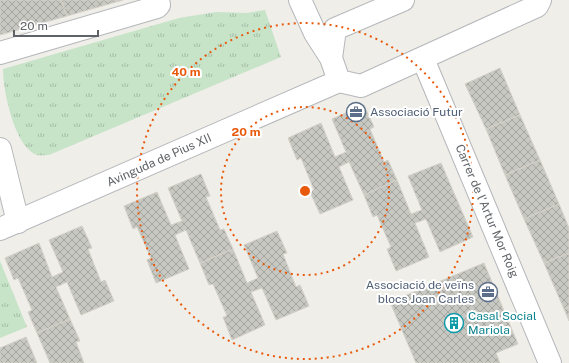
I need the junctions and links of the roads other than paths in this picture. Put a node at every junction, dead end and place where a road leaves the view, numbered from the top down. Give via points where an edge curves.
1 (158, 0) edge
2 (300, 0) edge
3 (403, 0) edge
4 (540, 0) edge
5 (0, 53) edge
6 (331, 58) junction
7 (423, 59) junction
8 (339, 81) junction
9 (0, 149) edge
10 (9, 226) edge
11 (550, 363) edge

1 - 5 street via 157,7
2 - 6 street via 315,33
3 - 6 street via 335,29
4 - 7 street via 537,6
6 - 8 street
7 - 8 street via 361,86
7 - 11 street, Carrer de l'Artur Mor Roig
8 - 10 street, Avinguda de Pius XII
9 - 10 street

